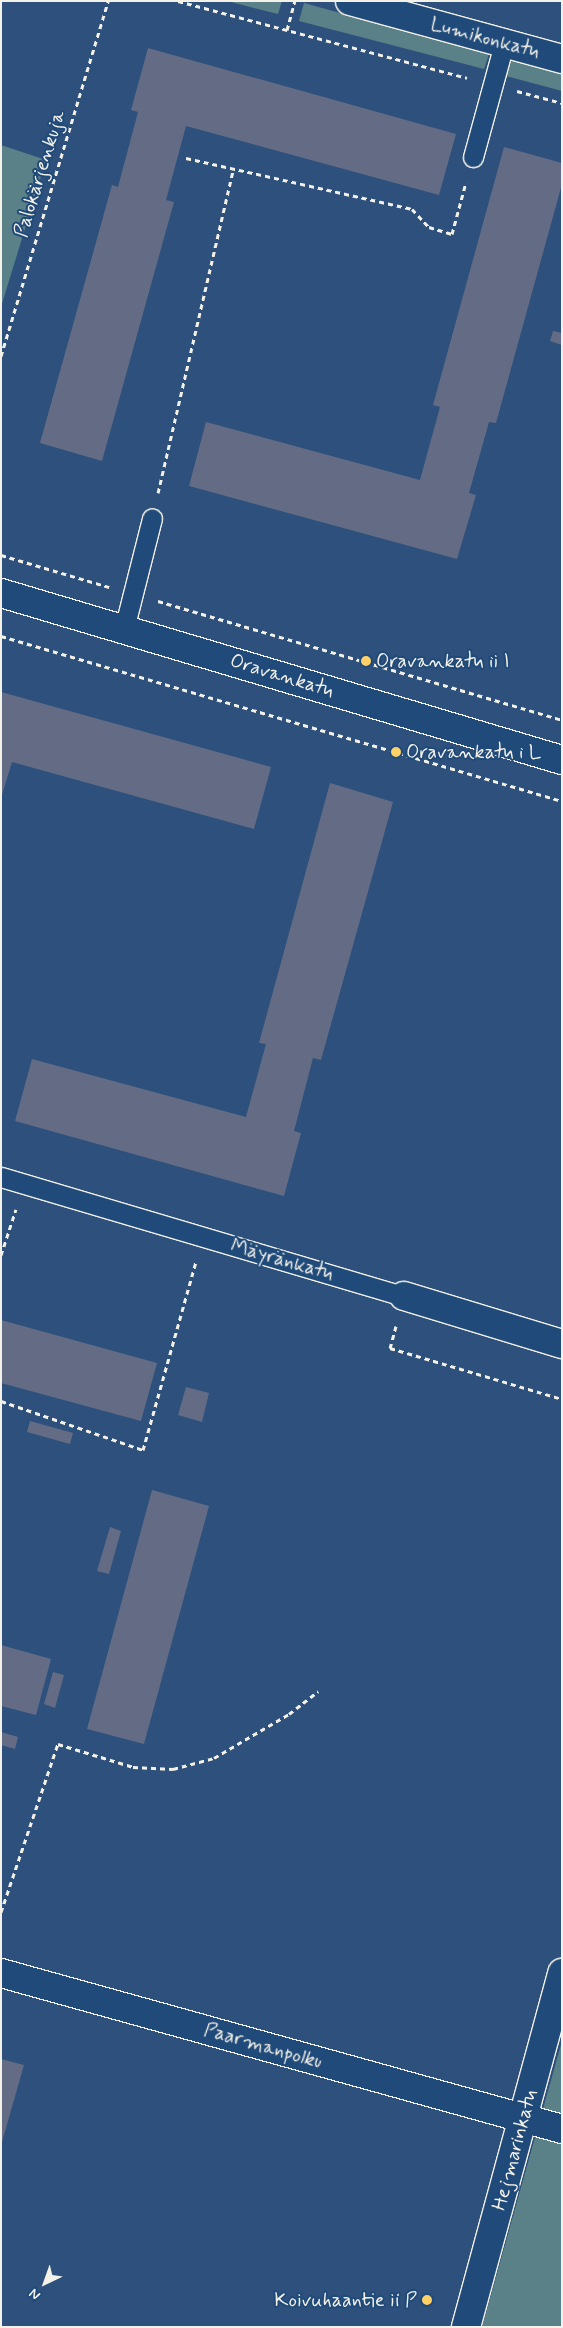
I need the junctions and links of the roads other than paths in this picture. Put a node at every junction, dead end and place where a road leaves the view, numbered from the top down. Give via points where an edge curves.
1 (350, 1) edge
2 (504, 44) junction
3 (562, 59) edge
4 (473, 157) road end
5 (152, 518) road end
6 (1, 592) edge
7 (124, 629) junction
8 (562, 760) edge
9 (1, 1177) edge
10 (404, 1296) joint
11 (562, 1344) edge
12 (1, 1973) edge
13 (562, 1973) edge
14 (525, 2118) junction
15 (562, 2130) edge
16 (466, 2327) edge

1 - 2 street, Lumikonkatu
2 - 3 street, Lumikonkatu
2 - 4 lane
5 - 7 lane
6 - 7 street, Oravankatu
7 - 8 street, Oravankatu
9 - 10 lane, Mäyränkatu
10 - 11 street, Mäyränkatu
12 - 14 street, Paarmanpolku
13 - 14 street, Hejmarinkatu
14 - 15 street, Paarmanpolku
14 - 16 street, Hejmarinkatu

